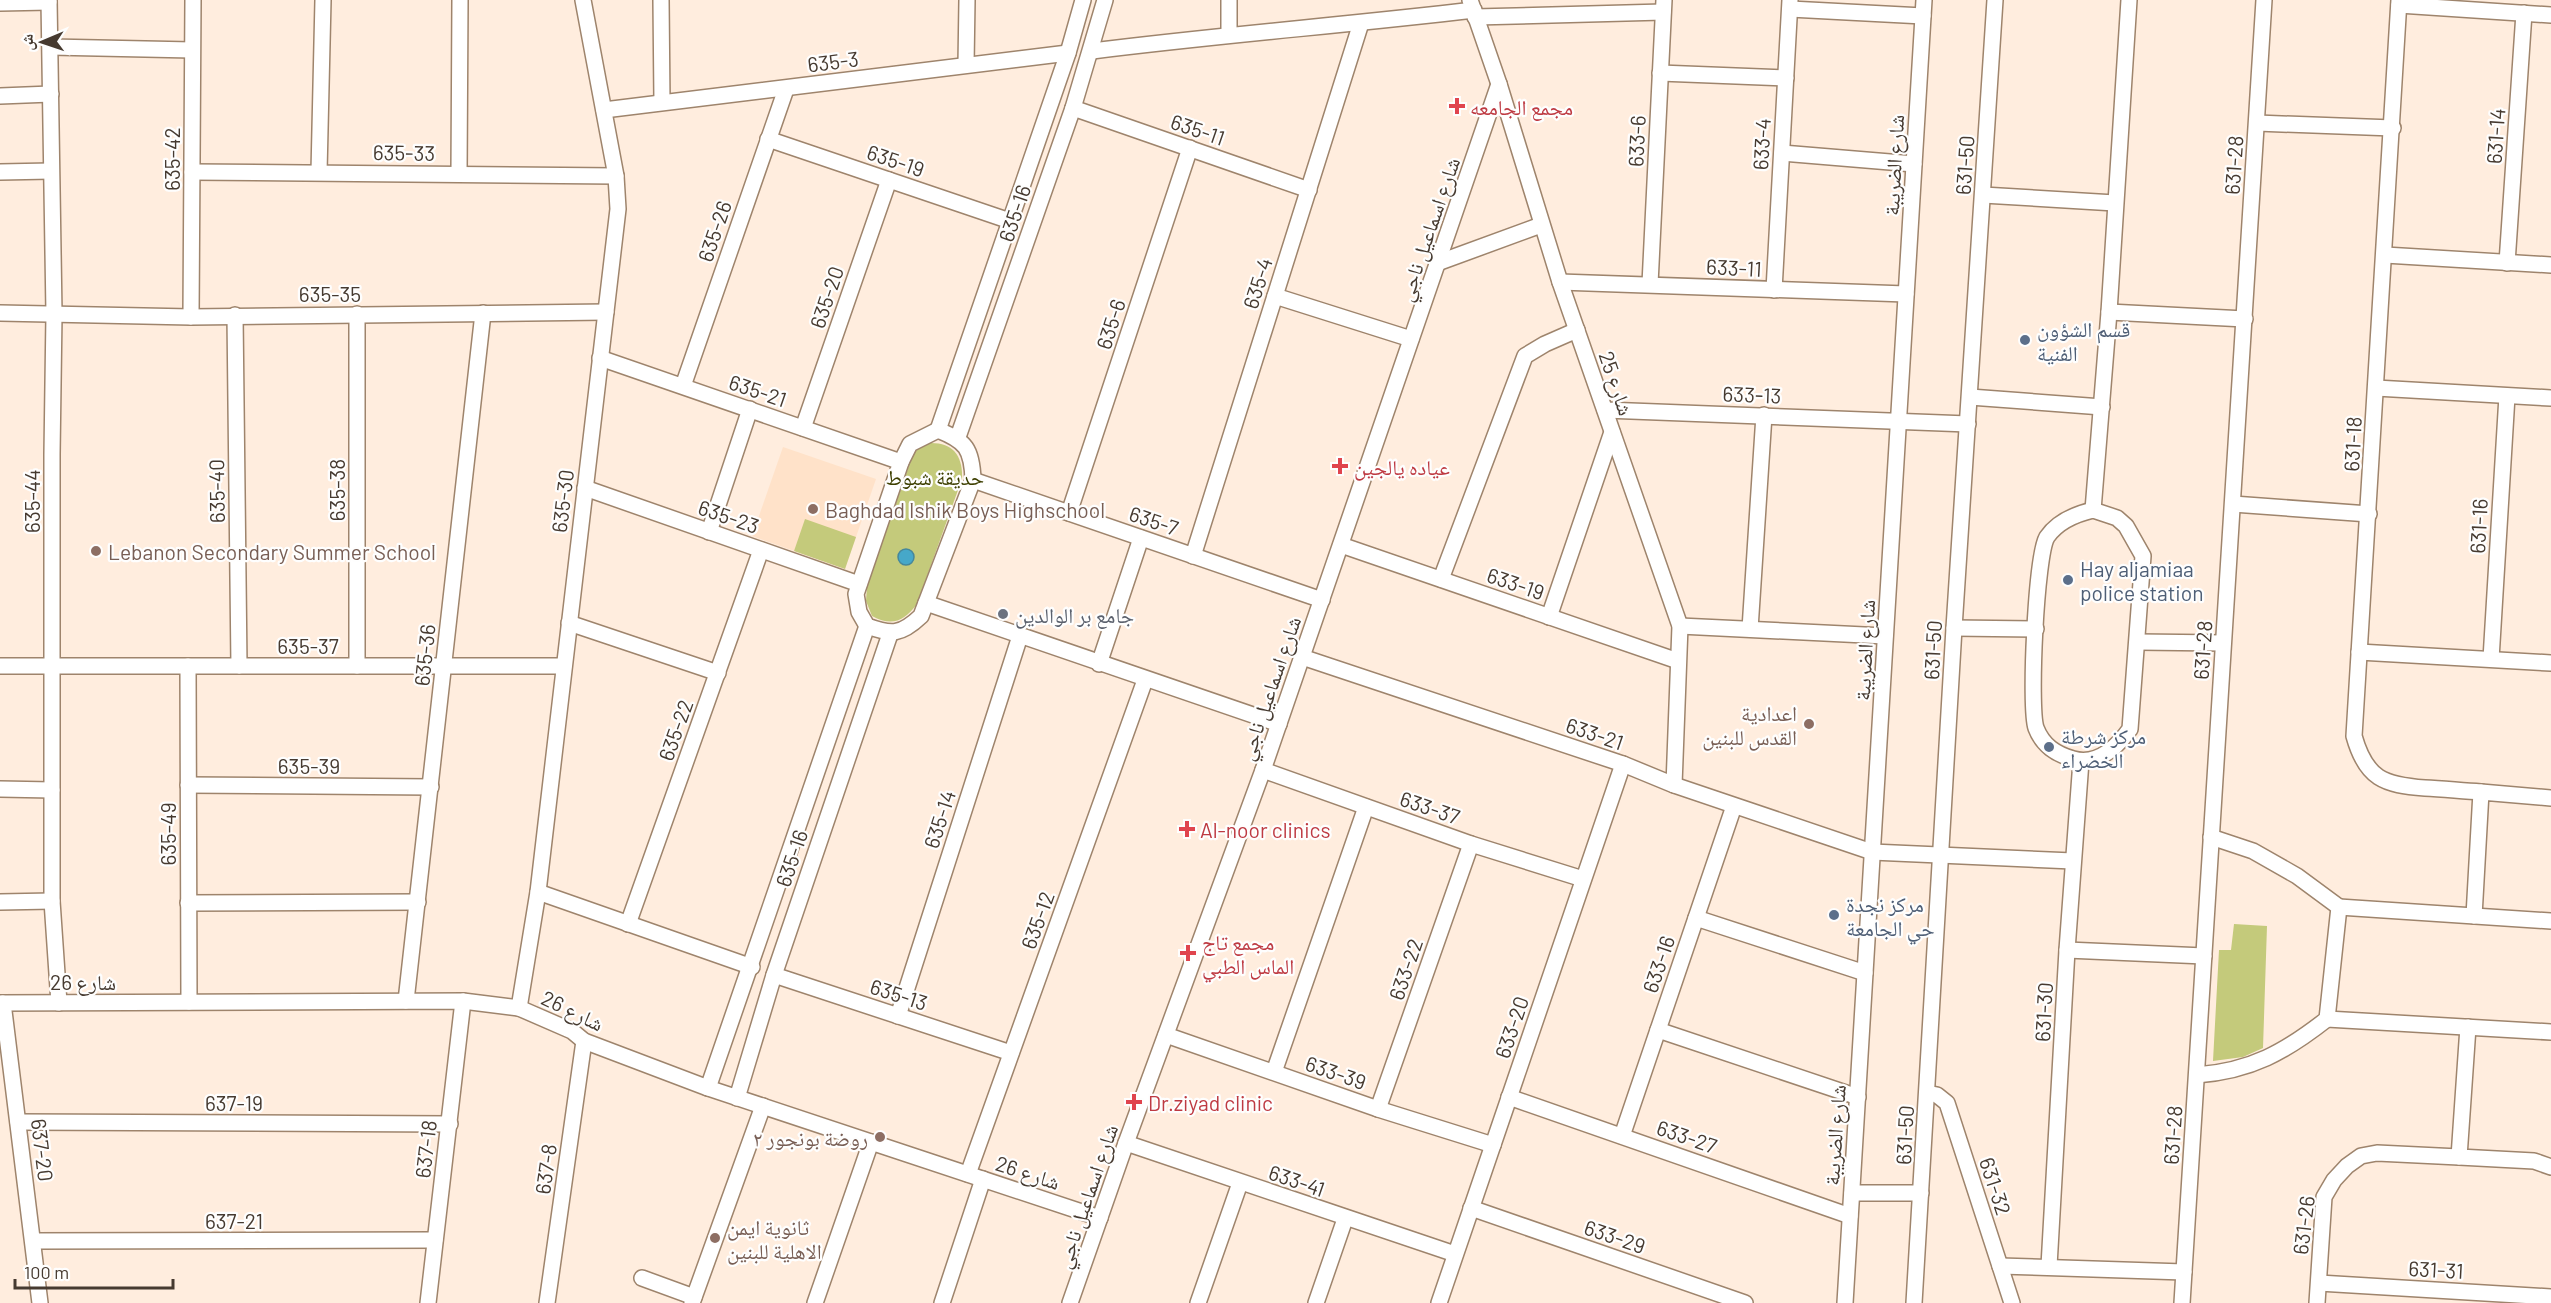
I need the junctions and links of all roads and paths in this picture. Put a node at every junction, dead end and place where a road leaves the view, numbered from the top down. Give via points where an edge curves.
1 (192, 0) edge
2 (323, 0) edge
3 (460, 0) edge
4 (584, 0) edge
5 (661, 0) edge
6 (967, 0) edge
7 (1083, 0) edge
8 (1106, 0) edge
9 (1229, 0) edge
10 (1924, 0) edge
11 (1995, 0) edge
12 (2129, 0) edge
13 (2264, 0) edge
14 (49, 1) edge
15 (2399, 2) edge
16 (0, 3) edge
17 (1790, 4) edge
18 (1664, 6) edge
19 (1473, 9) edge
20 (2524, 13) junction
21 (2551, 15) edge
22 (1923, 16) junction
23 (1361, 23) junction
24 (1229, 34) junction
25 (51, 47) junction
26 (192, 50) junction
27 (1092, 51) junction
28 (1068, 53) junction
29 (966, 65) junction
30 (1660, 73) junction
31 (1786, 78) junction
32 (1499, 84) junction
33 (786, 89) junction
34 (51, 94) junction
35 (0, 96) edge
36 (662, 102) junction
37 (1073, 108) junction
38 (604, 110) junction
39 (2257, 123) junction
40 (2393, 128) junction
41 (768, 138) junction
42 (1190, 148) junction
43 (1782, 153) junction
44 (1914, 164) junction
45 (51, 171) junction
46 (192, 171) junction
47 (0, 172) edge
48 (319, 172) junction
49 (459, 174) junction
50 (616, 176) junction
51 (889, 180) junction
52 (1309, 190) junction
53 (1983, 195) junction
54 (2115, 203) junction
55 (1010, 221) junction
56 (1541, 225) junction
57 (2385, 255) junction
58 (1440, 262) junction
59 (2507, 263) junction
60 (2551, 265) edge
61 (1560, 282) junction
62 (1650, 284) junction
63 (1774, 290) junction
64 (1906, 294) junction
65 (1275, 296) junction
66 (606, 312) junction
67 (2109, 312) junction
68 (0, 313) edge
69 (483, 313) junction
70 (54, 314) junction
71 (357, 314) junction
72 (235, 315) junction
73 (191, 317) junction
74 (2245, 320) junction
75 (1577, 330) junction
76 (1411, 339) junction
77 (600, 358) junction
78 (683, 386) junction
79 (2376, 388) junction
80 (2507, 396) junction
81 (1970, 397) junction
82 (2551, 398) edge
83 (2102, 407) junction
84 (750, 410) junction
85 (1605, 410) junction
86 (1764, 416) junction
87 (1899, 421) junction
88 (1968, 424) junction
89 (803, 428) junction
90 (938, 430) junction
91 (1612, 432) junction
92 (958, 437) junction
93 (901, 462) junction
94 (973, 480) junction
95 (585, 488) junction
96 (2234, 504) junction
97 (2093, 510) junction
98 (1069, 513) junction
99 (2369, 514) junction
100 (709, 532) junction
101 (1141, 538) junction
102 (1341, 545) junction
103 (761, 550) junction
104 (1193, 556) junction
105 (1441, 579) junction
106 (859, 584) junction
107 (1322, 600) junction
108 (926, 603) junction
109 (1549, 616) junction
110 (569, 623) junction
111 (867, 626) junction
112 (1680, 627) junction
113 (1954, 628) junction
114 (1750, 629) junction
115 (2036, 629) junction
116 (890, 634) junction
117 (1020, 636) junction
118 (1885, 636) junction
119 (2138, 642) junction
120 (2223, 643) junction
121 (2359, 651) junction
122 (1302, 657) junction
123 (2491, 659) junction
124 (1678, 661) junction
125 (2551, 663) edge
126 (1099, 664) junction
127 (0, 666) edge
128 (52, 666) junction
129 (188, 666) junction
130 (239, 666) junction
131 (357, 666) junction
132 (444, 666) junction
133 (564, 666) junction
134 (718, 673) junction
135 (1144, 680) junction
136 (1279, 724) junction
137 (2081, 761) junction
138 (1623, 764) junction
139 (1263, 770) junction
140 (188, 785) junction
141 (1674, 785) junction
142 (431, 787) junction
143 (0, 789) edge
144 (52, 790) junction
145 (2481, 792) junction
146 (2551, 798) edge
147 (1734, 806) junction
148 (1366, 807) junction
149 (2211, 837) junction
150 (1471, 844) junction
151 (1872, 852) junction
152 (1941, 855) junction
153 (2073, 861) junction
154 (1584, 879) junction
155 (538, 892) junction
156 (0, 902) edge
157 (52, 902) junction
158 (418, 902) junction
159 (188, 903) junction
160 (2339, 907) junction
161 (2474, 916) junction
162 (1696, 918) junction
163 (2551, 921) edge
164 (628, 924) junction
165 (2067, 950) junction
166 (2204, 956) junction
167 (752, 967) junction
168 (1865, 973) junction
169 (774, 975) junction
170 (406, 1000) junction
171 (463, 1001) junction
172 (189, 1002) junction
173 (2, 1003) edge
174 (59, 1003) junction
175 (519, 1008) junction
176 (898, 1016) junction
177 (2327, 1019) junction
178 (2468, 1027) junction
179 (1658, 1030) junction
180 (2551, 1032) edge
181 (1166, 1035) junction
182 (584, 1041) junction
183 (1011, 1053) junction
184 (1274, 1072) junction
185 (2197, 1075) junction
186 (708, 1088) junction
187 (1927, 1093) junction
188 (1858, 1096) junction
189 (1509, 1097) junction
190 (736, 1098) junction
191 (763, 1106) junction
192 (1378, 1109) junction
193 (18, 1122) junction
194 (450, 1124) junction
195 (1622, 1136) junction
196 (871, 1142) junction
197 (1126, 1143) junction
198 (1493, 1146) junction
199 (2459, 1157) junction
200 (2551, 1167) edge
201 (968, 1174) junction
202 (983, 1179) junction
203 (1240, 1183) junction
204 (1852, 1192) junction
205 (1921, 1193) junction
206 (1471, 1208) junction
207 (1850, 1216) junction
208 (1100, 1218) junction
209 (1345, 1219) junction
210 (435, 1240) junction
211 (33, 1241) junction
212 (1455, 1254) junction
213 (2000, 1266) junction
214 (2049, 1266) junction
215 (2184, 1272) junction
216 (642, 1278) dead end
217 (2319, 1282) junction
218 (2451, 1297) edge
219 (2551, 1297) edge
220 (693, 1300) edge
221 (40, 1303) edge
222 (428, 1303) edge
223 (547, 1303) edge
224 (815, 1303) edge
225 (942, 1303) edge
226 (1071, 1303) edge
227 (1198, 1303) edge
228 (1316, 1303) edge
229 (1439, 1303) edge
230 (1745, 1303) edge
231 (1845, 1303) edge
232 (1914, 1303) edge
233 (2012, 1303) edge
234 (2182, 1303) edge
235 (2317, 1303) edge

1 - 26 street, 635-42
2 - 48 street
3 - 49 street
4 - 38 street, 635-30
5 - 36 street
6 - 29 street
7 - 28 street, 635-16
8 - 27 street, 635-16
9 - 24 street
10 - 22 street, شارع الضريبة
11 - 53 street, 631-50
12 - 54 street
13 - 39 street, 631-28
14 - 16 street
14 - 25 street, 635-44
15 - 20 street
15 - 40 street, 631-18
17 - 22 street
17 - 31 street, 633-4
18 - 19 street
18 - 30 street, 633-6
19 - 23 street
19 - 32 street, شارع 25
20 - 21 street
20 - 59 street, 631-14
22 - 44 street, شارع الضريبة
23 - 24 street
23 - 52 street, 635-4
24 - 27 street
25 - 26 street
25 - 34 street, 635-44
26 - 46 street, 635-42
27 - 37 street, 635-16
28 - 29 street, 635-3
28 - 55 street, 635-16
29 - 33 street, 635-3
30 - 31 street
30 - 62 street, 633-6
31 - 43 street, 633-4
32 - 56 street, شارع 25
32 - 58 street, شارع اسماعيل ناجي
33 - 36 street, 635-3
33 - 41 street, 635-26
34 - 35 street
34 - 45 street, 635-44
36 - 38 street, 635-3
37 - 42 street, 635-11
37 - 92 street, 635-16
38 - 50 street, 635-30
39 - 40 street
39 - 74 street, 631-28
40 - 57 street, 631-18
41 - 51 street, 635-19
41 - 78 street, 635-26
42 - 52 street, 635-11
42 - 98 street, 635-6
43 - 44 street
43 - 63 street, 633-4
44 - 64 street, شارع الضريبة
45 - 47 street
45 - 70 street, 635-44
46 - 48 street, 635-33
46 - 73 street, 635-42
48 - 49 street, 635-33
49 - 50 street, 635-33
50 - 66 street, 635-30 via 618,209
51 - 55 street, 635-19
51 - 89 street, 635-20
52 - 65 street, 635-4
53 - 54 street
53 - 81 street, 631-50
54 - 67 street
55 - 90 street, 635-16
56 - 58 street
56 - 61 street, شارع 25
57 - 59 street
57 - 79 street, 631-18
58 - 76 street, شارع اسماعيل ناجي
59 - 60 street
61 - 62 street, 633-11
61 - 75 street, شارع 25
62 - 63 street, 633-11
63 - 64 street, 633-11
64 - 87 street, شارع الضريبة
65 - 76 street
65 - 104 street, 635-4
66 - 69 street, 635-35
66 - 77 street, 635-30
67 - 74 street
67 - 83 street
68 - 70 street, 635-35
69 - 71 street, 635-35
69 - 132 street, 635-36
70 - 73 street, 635-35
70 - 128 street, 635-44
71 - 72 street, 635-35
71 - 131 street, 635-38
72 - 73 street, 635-35
72 - 130 street, 635-40
74 - 96 street, 631-28
75 - 85 street, شارع 25
75 - 105 street via 1525,356
76 - 102 street, شارع اسماعيل ناجي
77 - 78 street, 635-21
77 - 95 street, 635-30
78 - 84 street, 635-21
79 - 80 street
79 - 99 street, 631-18
80 - 82 street
80 - 123 street, 631-16
81 - 83 street
81 - 88 street, 631-50
83 - 97 street
84 - 89 street, 635-21
84 - 100 street
85 - 86 street, 633-13
85 - 91 street, شارع 25
86 - 87 street, 633-13
86 - 114 street
87 - 88 street, 633-13
87 - 118 street, شارع الضريبة
88 - 113 street, 631-50
89 - 93 street, 635-21
90 - 92 street
90 - 93 street via 910,444
91 - 109 street
91 - 112 street, شارع 25
92 - 94 street via 972,461
93 - 106 street
94 - 98 street, 635-7
94 - 108 street
95 - 100 street, 635-23
95 - 110 street, 635-30
96 - 99 street
96 - 120 street, 631-28
97 - 115 street via 2054,528 2046,540 2040,561
97 - 119 street via 2117,518 2126,526 2143,556
98 - 101 street, 635-7
99 - 121 street, 631-18
100 - 103 street, 635-23
101 - 104 street, 635-7
101 - 126 street
102 - 105 street, 633-19
102 - 107 street, شارع اسماعيل ناجي
103 - 106 street, 635-23
103 - 134 street, 635-22
104 - 107 street, 635-7
105 - 109 street, 633-19
106 - 111 street via 859,612
107 - 122 street, شارع اسماعيل ناجي
108 - 116 street via 915,622
108 - 117 street
109 - 124 street, 633-19
110 - 133 street, 635-30
110 - 134 street
111 - 116 street
111 - 167 street, 635-16
112 - 114 street
112 - 124 street, شارع 25
113 - 115 street
113 - 152 street, 631-50
114 - 118 street
115 - 137 street via 2035,726 2052,750
116 - 169 street, 635-16
117 - 126 street
117 - 176 street, 635-14
118 - 151 street, شارع الضريبة
119 - 120 street
119 - 137 street via 2130,729 2106,753
120 - 149 street, 631-28
121 - 123 street
121 - 145 street, 631-18 via 2354,736 2365,765 2396,786
122 - 136 street, شارع اسماعيل ناجي
122 - 138 street, 633-21
123 - 125 street
124 - 141 street, شارع 25
126 - 135 street
127 - 128 street, 635-37
128 - 129 street, 635-37
128 - 144 street, 635-44
129 - 130 street, 635-37
129 - 140 street, 635-49
130 - 131 street, 635-37
131 - 132 street, 635-37
132 - 133 street, 635-37
132 - 142 street, 635-36
133 - 155 street, 635-30
134 - 164 street, 635-22
135 - 136 street
135 - 183 street, 635-12
136 - 139 street, شارع اسماعيل ناجي
137 - 153 street, 631-30
138 - 141 street, 633-21
138 - 154 street, 633-20
139 - 148 street, 633-37
139 - 181 street, شارع اسماعيل ناجي
140 - 142 street, 635-39
140 - 159 street, 635-49
141 - 147 street, 633-21
142 - 158 street, 635-36
143 - 144 street
144 - 157 street, 635-44
145 - 146 street, 631-18
145 - 161 street
147 - 151 street, 633-21
147 - 162 street, 633-16
148 - 150 street, 633-37
148 - 184 street
149 - 160 street via 2253,850
149 - 166 street, 631-28
150 - 154 street, 633-37
150 - 192 street, 633-22
151 - 152 street, 633-21
151 - 168 street, شارع الضريبة
152 - 153 street, 633-21
152 - 187 street, 631-50
153 - 165 street, 631-30
154 - 189 street, 633-20
155 - 164 street
155 - 175 street, 635-30
156 - 157 street
157 - 174 street, 635-44
158 - 159 street
158 - 170 street, 635-36
159 - 172 street, 635-49
160 - 161 street
160 - 177 street
161 - 163 street
162 - 168 street
162 - 179 street, 633-16
164 - 167 street
165 - 166 street
165 - 214 street, 631-30
166 - 185 street, 631-28
167 - 186 street, 635-16
168 - 188 street, شارع الضريبة
169 - 176 street, 635-13
169 - 190 street, 635-16
170 - 171 street, شارع 26
170 - 172 street, شارع 26
171 - 175 street, شارع 26
171 - 194 street, 637-18
172 - 174 street, شارع 26
173 - 174 street, شارع 26
173 - 193 street, 637-20
175 - 182 street, شارع 26 via 572,1031
176 - 183 street, 635-13
177 - 178 street
177 - 185 street via 2261,1062 2226,1073
178 - 180 street
178 - 199 street
179 - 188 street
179 - 195 street, 633-16
181 - 184 street, 633-39
181 - 197 street, شارع اسماعيل ناجي
182 - 186 street, شارع 26
182 - 223 street, 637-8
183 - 201 street, 635-12
184 - 192 street, 633-39
185 - 215 street, 631-28
186 - 190 street, شارع 26
187 - 205 street, 631-50
187 - 213 street, 631-32 via 1947,1102
188 - 204 street, شارع الضريبة
189 - 195 street, 633-27
189 - 198 street, 633-20
190 - 191 street, شارع 26
191 - 196 street, شارع 26
191 - 220 street
192 - 198 street, 633-39
193 - 194 street, 637-19
193 - 211 street, 637-20
194 - 210 street, 637-18
195 - 207 street, 633-27
196 - 201 street, شارع 26
196 - 224 street
197 - 203 street, 633-41
197 - 208 street, شارع اسماعيل ناجي
198 - 206 street, 633-20
199 - 200 street via 2534,1161
199 - 217 street, 631-26 via 2378,1153 2361,1156 2347,1166 2324,1197
201 - 202 street, شارع 26
202 - 208 street, شارع 26
202 - 225 street
203 - 209 street, 633-41
203 - 227 street
204 - 205 street
204 - 207 street, شارع الضريبة
205 - 232 street, 631-50
206 - 212 street, 633-20
206 - 230 street, 633-29
207 - 231 street, شارع الضريبة
208 - 226 street, شارع اسماعيل ناجي
209 - 212 street, 633-41
209 - 228 street
210 - 211 street, 637-21
210 - 222 street, 637-18
211 - 221 street, 637-20
212 - 229 street, 633-20
213 - 214 street
213 - 233 street, 631-32
214 - 215 street
215 - 234 street, 631-28
216 - 220 street
217 - 218 street, 631-31
217 - 235 street, 631-26
218 - 219 street, 631-31

